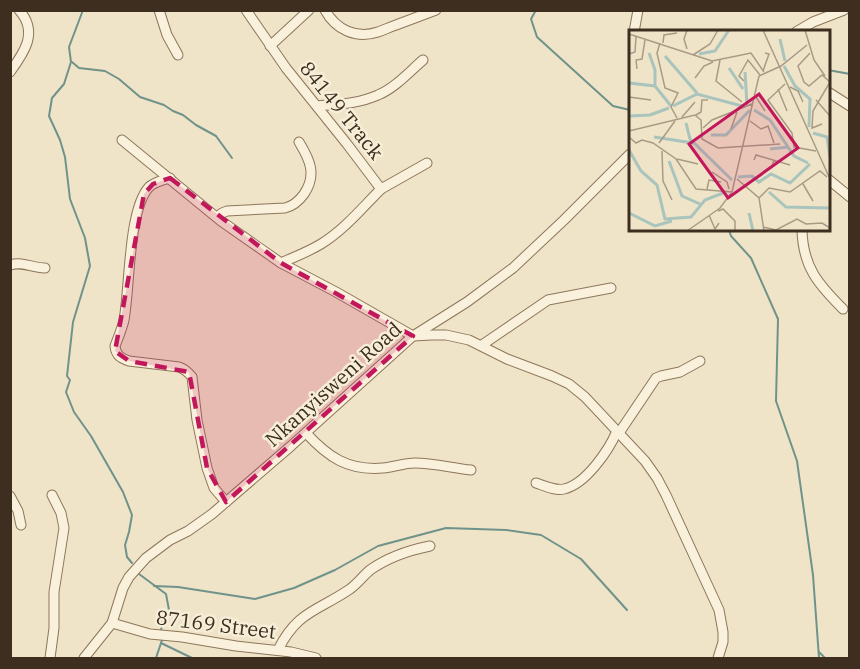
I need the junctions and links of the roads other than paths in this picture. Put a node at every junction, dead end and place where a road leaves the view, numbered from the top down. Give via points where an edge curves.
1 (19, 10) edge
2 (159, 10) edge
3 (246, 10) edge
4 (309, 10) edge
5 (325, 10) edge
6 (436, 10) edge
7 (638, 10) edge
8 (844, 10) edge
9 (634, 30) edge
10 (799, 30) edge
11 (270, 46) junction
12 (178, 55) dead end
13 (423, 60) dead end
14 (10, 72) edge
15 (830, 93) edge
16 (317, 106) junction
17 (849, 106) edge
18 (122, 140) dead end
19 (299, 142) dead end
20 (629, 154) edge
21 (427, 163) dead end
22 (170, 178) junction
23 (830, 182) edge
24 (381, 189) junction
25 (849, 197) edge
26 (217, 217) junction
27 (802, 231) edge
28 (282, 263) junction
29 (10, 265) edge
30 (45, 268) dead end
31 (611, 288) dead end
32 (843, 309) dead end
33 (413, 336) junction
34 (482, 345) junction
35 (700, 361) dead end
36 (618, 432) junction
37 (306, 433) junction
38 (471, 470) dead end
39 (536, 483) dead end
40 (52, 495) dead end
41 (10, 496) edge
42 (226, 502) junction
43 (21, 525) dead end
44 (430, 546) dead end
45 (112, 623) junction
46 (278, 650) junction
47 (50, 658) edge
48 (84, 658) edge
49 (316, 658) edge
50 (718, 658) edge

1 - 14 street via 28,24 28,38
2 - 12 street
3 - 11 street, 84149 Track
4 - 11 street
5 - 6 street via 339,27 364,34
7 - 9 street
8 - 10 street
11 - 16 street, 84149 Track
13 - 16 street via 379,95 349,104
15 - 17 street
16 - 24 street, 84149 Track
18 - 22 street
19 - 26 street via 311,169 310,185 297,202 285,208 227,211
20 - 33 street, Nkanyisweni Road via 513,268
21 - 24 street, 84149 Track
22 - 26 street
22 - 42 street via 147,189 137,212 124,318 115,351 129,361 179,367 189,372 207,468 214,488
23 - 25 street
24 - 28 street via 328,239
26 - 28 street
27 - 32 street via 812,271
28 - 33 street
29 - 30 street
31 - 34 street via 548,300
33 - 34 street via 457,337
33 - 37 street, Nkanyisweni Road
34 - 36 street via 569,384
35 - 36 street via 653,380
36 - 39 street via 587,474 571,486 557,489
36 - 50 street via 657,478 719,610 723,642
37 - 38 street via 332,457 357,467 416,463
37 - 42 street, Nkanyisweni Road
40 - 47 street via 64,528 54,592
41 - 43 street
42 - 45 street, Nkanyisweni Road via 139,565 123,588
44 - 46 street via 370,571 350,589 300,619
45 - 46 street, 87169 Street via 159,636
45 - 48 street, Nkanyisweni Road
46 - 49 street, 87169 Street

